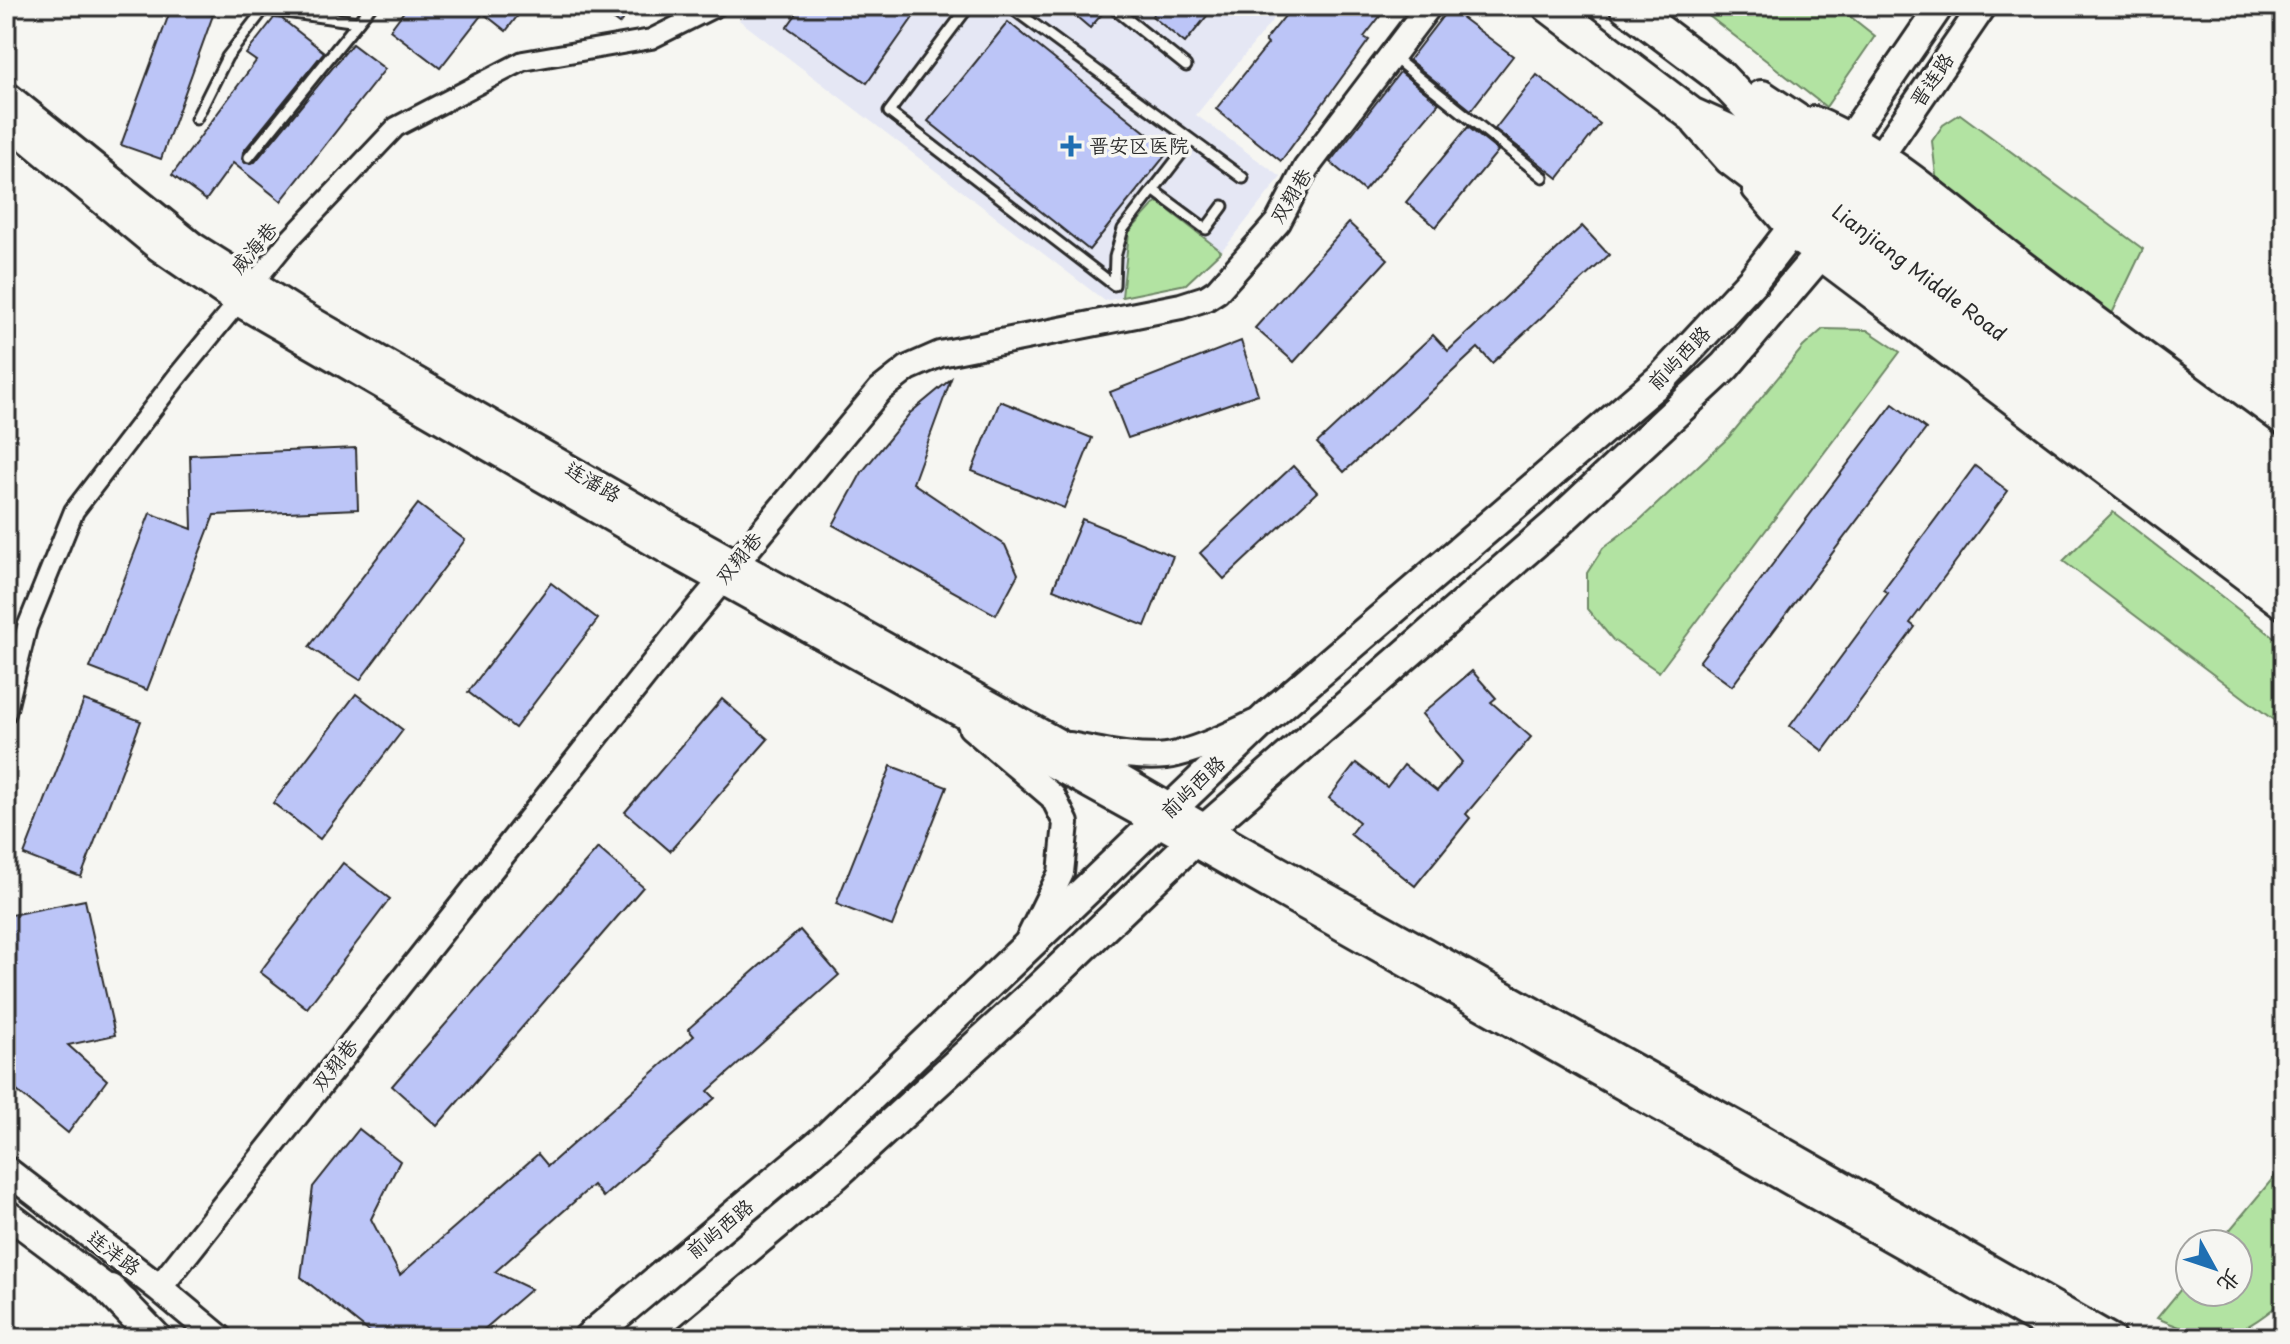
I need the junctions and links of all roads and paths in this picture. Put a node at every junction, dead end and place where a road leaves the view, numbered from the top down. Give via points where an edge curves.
1 (371, 6) edge
2 (717, 6) edge
3 (969, 6) edge
4 (1009, 6) edge
5 (1119, 6) edge
6 (1429, 6) edge
7 (1549, 6) edge
8 (1626, 6) edge
9 (1940, 6) edge
10 (1983, 6) edge
11 (358, 22) junction
12 (1392, 57) junction
13 (1186, 66) dead end
14 (1719, 76) junction
15 (6, 95) edge
16 (1691, 114) junction
17 (196, 119) dead end
18 (6, 121) edge
19 (1191, 141) junction
20 (1847, 144) junction
21 (1881, 155) junction
22 (249, 157) dead end
23 (1731, 159) junction
24 (1543, 177) dead end
25 (1243, 178) dead end
26 (1153, 190) junction
27 (1851, 205) junction
28 (1223, 206) dead end
29 (1791, 231) junction
30 (1819, 255) junction
31 (245, 294) junction
32 (2284, 458) edge
33 (2284, 487) edge
34 (2284, 516) edge
35 (2284, 549) edge
36 (729, 571) junction
37 (2284, 580) edge
38 (2284, 606) edge
39 (945, 704) junction
40 (6, 713) edge
41 (1267, 717) junction
42 (1061, 744) junction
43 (1165, 815) junction
44 (1199, 835) junction
45 (1022, 953) junction
46 (6, 1170) edge
47 (6, 1213) edge
48 (159, 1288) junction
49 (110, 1290) junction
50 (156, 1338) edge
51 (170, 1338) edge
52 (219, 1338) edge
53 (589, 1338) edge
54 (640, 1338) edge
55 (2067, 1338) edge
56 (2111, 1338) edge

1 - 11 lane
2 - 31 street, 威海巷 via 651,39 523,61 396,127
3 - 26 lane via 889,112 1114,285 1123,229
4 - 19 lane
5 - 13 lane via 1116,10
6 - 12 street, 双翔巷
7 - 16 highway, Lianjiang Middle Road
8 - 14 highway, Lianjiang Middle Road
9 - 20 main road, 晋连路
10 - 21 main road, 晋连路
11 - 17 lane via 264,9 227,57
11 - 22 lane
12 - 24 lane
12 - 36 street, 双翔巷 via 1306,168 1278,222 1217,291 1181,306 956,350 908,368 864,407
14 - 20 highway
14 - 27 highway, Lianjiang Middle Road
15 - 31 main road, 连潘路
16 - 23 highway
16 - 27 highway, Lianjiang Middle Road via 1740,136
18 - 31 main road, 连潘路 via 158,247
19 - 25 lane
19 - 26 lane
20 - 21 main road
20 - 33 highway
21 - 32 main road
23 - 29 main road
23 - 37 highway
26 - 28 lane via 1206,229
27 - 34 highway, Lianjiang Middle Road
27 - 35 highway, Lianjiang Middle Road
29 - 30 main road
29 - 41 main road, 前屿西路 via 1662,378
30 - 38 main road
30 - 44 main road, 前屿西路 via 1725,366 1568,514
31 - 36 main road, 连潘路
31 - 40 street, 威海巷 via 74,511 27,627
36 - 39 main road, 连潘路
36 - 42 main road, 连潘路
36 - 48 street, 双翔巷
39 - 43 main road, 连潘路
39 - 45 street via 1053,797 1066,823 1061,873
41 - 42 street via 1174,755 1117,755
41 - 43 main road, 前屿西路
42 - 43 main road, 连潘路
43 - 44 main road, 连潘路
43 - 45 main road, 前屿西路
44 - 54 main road, 前屿西路 via 938,1083
44 - 55 main road
44 - 56 main road
45 - 53 main road, 前屿西路 via 827,1138
46 - 48 main road, 连洋路
47 - 49 main road, 连洋路
48 - 52 main road, 连洋路
49 - 50 main road
49 - 51 main road, 连洋路

